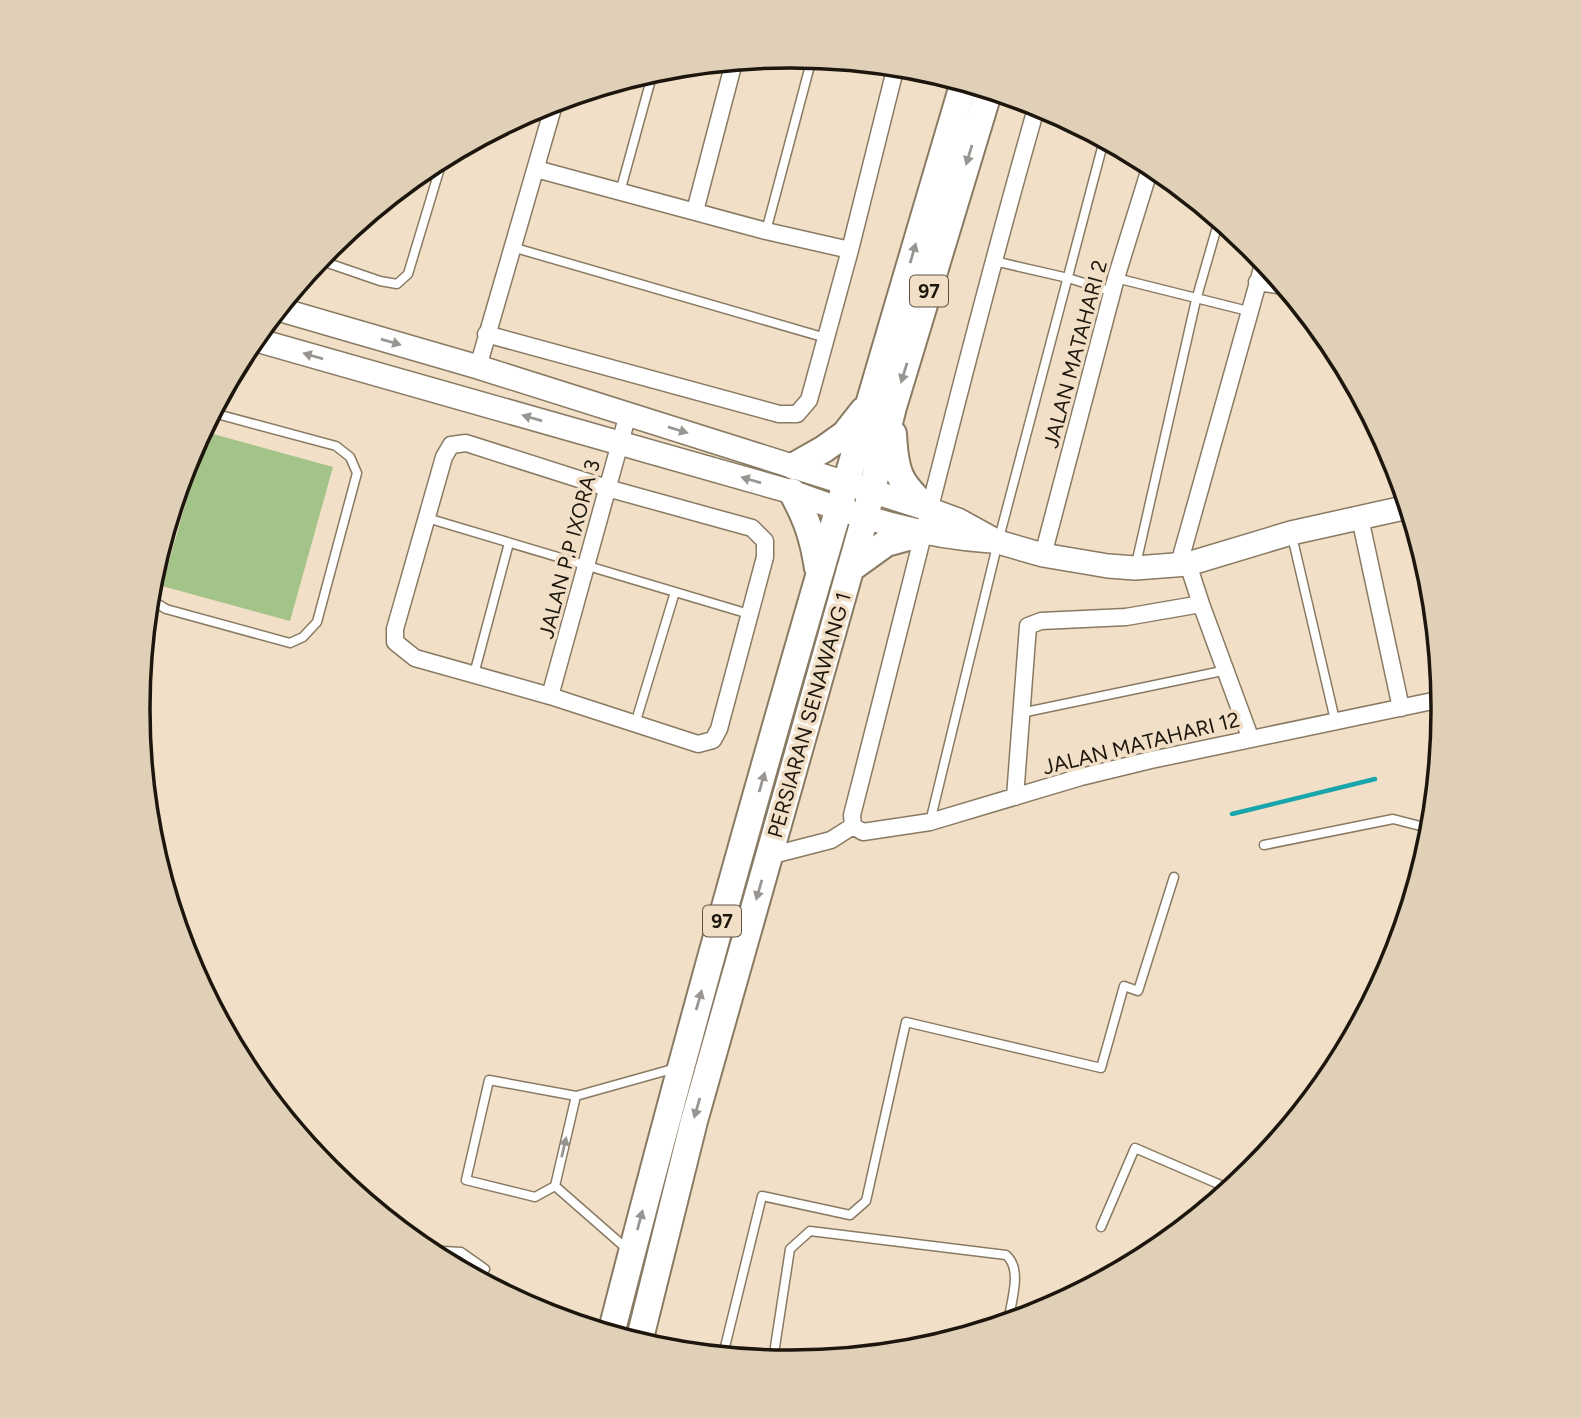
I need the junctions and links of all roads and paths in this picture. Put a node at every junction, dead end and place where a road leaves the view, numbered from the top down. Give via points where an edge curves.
1 (809, 69) edge
2 (731, 72) edge
3 (893, 77) edge
4 (650, 84) edge
5 (961, 92) edge
6 (986, 99) edge
7 (551, 115) edge
8 (1034, 116) edge
9 (1101, 149) edge
10 (536, 169) junction
11 (438, 174) edge
12 (1147, 177) edge
13 (620, 192) junction
14 (695, 211) junction
15 (1216, 230) edge
16 (766, 231) junction
17 (512, 247) junction
18 (850, 250) junction
19 (993, 261) junction
20 (330, 264) edge
21 (1260, 274) edge
22 (1068, 278) junction
23 (1257, 282) junction
24 (1269, 284) edge
25 (1114, 285) junction
26 (1196, 300) junction
27 (288, 312) edge
28 (1248, 312) junction
29 (486, 334) junction
30 (826, 338) junction
31 (265, 342) edge
32 (478, 367) junction
33 (869, 403) junction
34 (628, 414) junction
35 (222, 415) edge
36 (892, 418) junction
37 (620, 442) junction
38 (794, 466) junction
39 (607, 488) junction
40 (858, 488) junction
41 (792, 492) junction
42 (839, 509) junction
43 (1399, 509) edge
44 (865, 517) junction
45 (426, 518) junction
46 (1360, 518) junction
47 (926, 521) junction
48 (1291, 533) junction
49 (998, 542) junction
50 (509, 543) junction
51 (1043, 555) junction
52 (1184, 564) junction
53 (586, 566) junction
54 (1135, 568) junction
55 (850, 569) junction
56 (820, 576) junction
57 (675, 592) junction
58 (159, 604) edge
59 (1201, 604) junction
60 (749, 614) junction
61 (1227, 670) junction
62 (474, 674) junction
63 (550, 696) junction
64 (1431, 702) edge
65 (1401, 708) junction
66 (1021, 713) junction
67 (1335, 720) junction
68 (635, 724) junction
69 (1251, 737) junction
70 (1015, 797) junction
71 (930, 822) junction
72 (853, 825) junction
73 (1420, 826) edge
74 (1264, 845) dead end
75 (769, 856) junction
76 (1174, 877) dead end
77 (681, 1067) junction
78 (576, 1096) junction
79 (555, 1185) junction
80 (1220, 1185) edge
81 (1101, 1227) dead end
82 (450, 1251) edge
83 (632, 1253) junction
84 (485, 1269) dead end
85 (1010, 1311) edge
86 (613, 1325) edge
87 (642, 1332) edge
88 (725, 1346) edge
89 (774, 1349) edge

1 - 16 lane
2 - 14 street
3 - 18 street
4 - 13 lane
33 -> 5 main road, PERSIARAN SENAWANG 1 / 97
6 -> 36 main road, PERSIARAN SENAWANG 1 / 97
7 - 10 street
8 - 19 street
9 - 22 lane
10 - 13 street
10 - 17 street
11 - 20 lane via 408,274 397,284
12 - 25 street, JALAN MATAHARI 2
13 - 14 street
14 - 16 street
15 - 26 lane
16 - 18 street
17 - 29 street
17 - 30 lane
18 - 30 street
19 - 22 lane
19 - 47 street
21 - 23 street
22 - 25 lane
22 - 49 lane
23 - 24 street
23 - 28 street
25 - 26 lane
25 - 51 street, JALAN MATAHARI 2
26 - 28 lane
26 - 54 lane
27 -> 32 street
28 - 52 street
29 - 30 street via 779,414 796,414 809,400
29 - 32 street
37 -> 31 street
32 - 34 street
33 - 38 main road via 845,434
33 - 40 main road, PERSIARAN SENAWANG 1 / 97
34 - 37 street, JALAN P.P IXORA 3
34 -> 38 street
35 - 58 lane via 336,446 350,457 356,473 317,622 290,643
36 - 40 main road, PERSIARAN SENAWANG 1 / 97
36 - 47 main road via 894,461
37 - 39 street, JALAN P.P IXORA 3
41 -> 37 street
38 - 40 street
39 - 45 street via 466,443 451,445
39 - 53 street, JALAN P.P IXORA 3
39 - 60 street via 752,527 765,541 765,557
40 - 42 main road, PERSIARAN SENAWANG 1 / 97
40 - 44 main road, PERSIARAN SENAWANG 1 / 97
40 - 47 street
41 - 42 street
41 - 56 main road via 813,537
42 - 44 street
42 - 56 main road, PERSIARAN SENAWANG 1 / 97
43 - 46 street
44 - 47 street
44 - 55 main road, PERSIARAN SENAWANG 1 / 97
45 - 50 lane
45 - 62 street via 394,642 415,658
46 - 48 street
46 - 65 street
47 - 49 street via 952,539
47 - 55 main road
47 - 72 street
48 - 52 street
48 - 67 lane
49 - 51 street
49 - 71 lane
50 - 53 lane
50 - 62 lane
51 - 54 street
52 - 54 street
52 - 59 street
53 - 57 lane
53 - 63 street, JALAN P.P IXORA 3
55 - 75 main road, PERSIARAN SENAWANG 1 / 97
77 -> 56 main road, PERSIARAN SENAWANG 1 / 97
57 - 60 lane
57 - 68 lane
59 - 61 street
59 - 66 street via 1028,626
60 - 68 street via 713,740 698,744
61 - 66 lane
61 - 69 street
62 - 63 street
63 - 68 street
64 - 65 street, JALAN MATAHARI 12
65 - 67 street, JALAN MATAHARI 12
66 - 70 street
67 - 69 street, JALAN MATAHARI 12
69 - 70 street, JALAN MATAHARI 12
70 - 71 street, JALAN MATAHARI 12
71 - 72 street, JALAN MATAHARI 12 via 863,832
72 - 75 street via 831,840
73 - 74 lane via 1393,819
75 -> 87 main road, PERSIARAN SENAWANG 1 / 97 via 694,1121
76 - 88 lane via 1138,991 1124,986 1101,1068 906,1022 866,1200 850,1215 762,1196
77 - 78 lane
83 -> 77 main road, PERSIARAN SENAWANG 1 / 97
79 -> 78 lane
78 - 79 lane via 489,1080 466,1181 535,1197
79 - 83 lane
80 - 81 lane via 1135,1149
82 - 84 lane via 461,1252
83 - 86 main road, PERSIARAN SENAWANG 1 / 97
85 - 89 lane via 1015,1271 1006,1255 810,1231 790,1249

